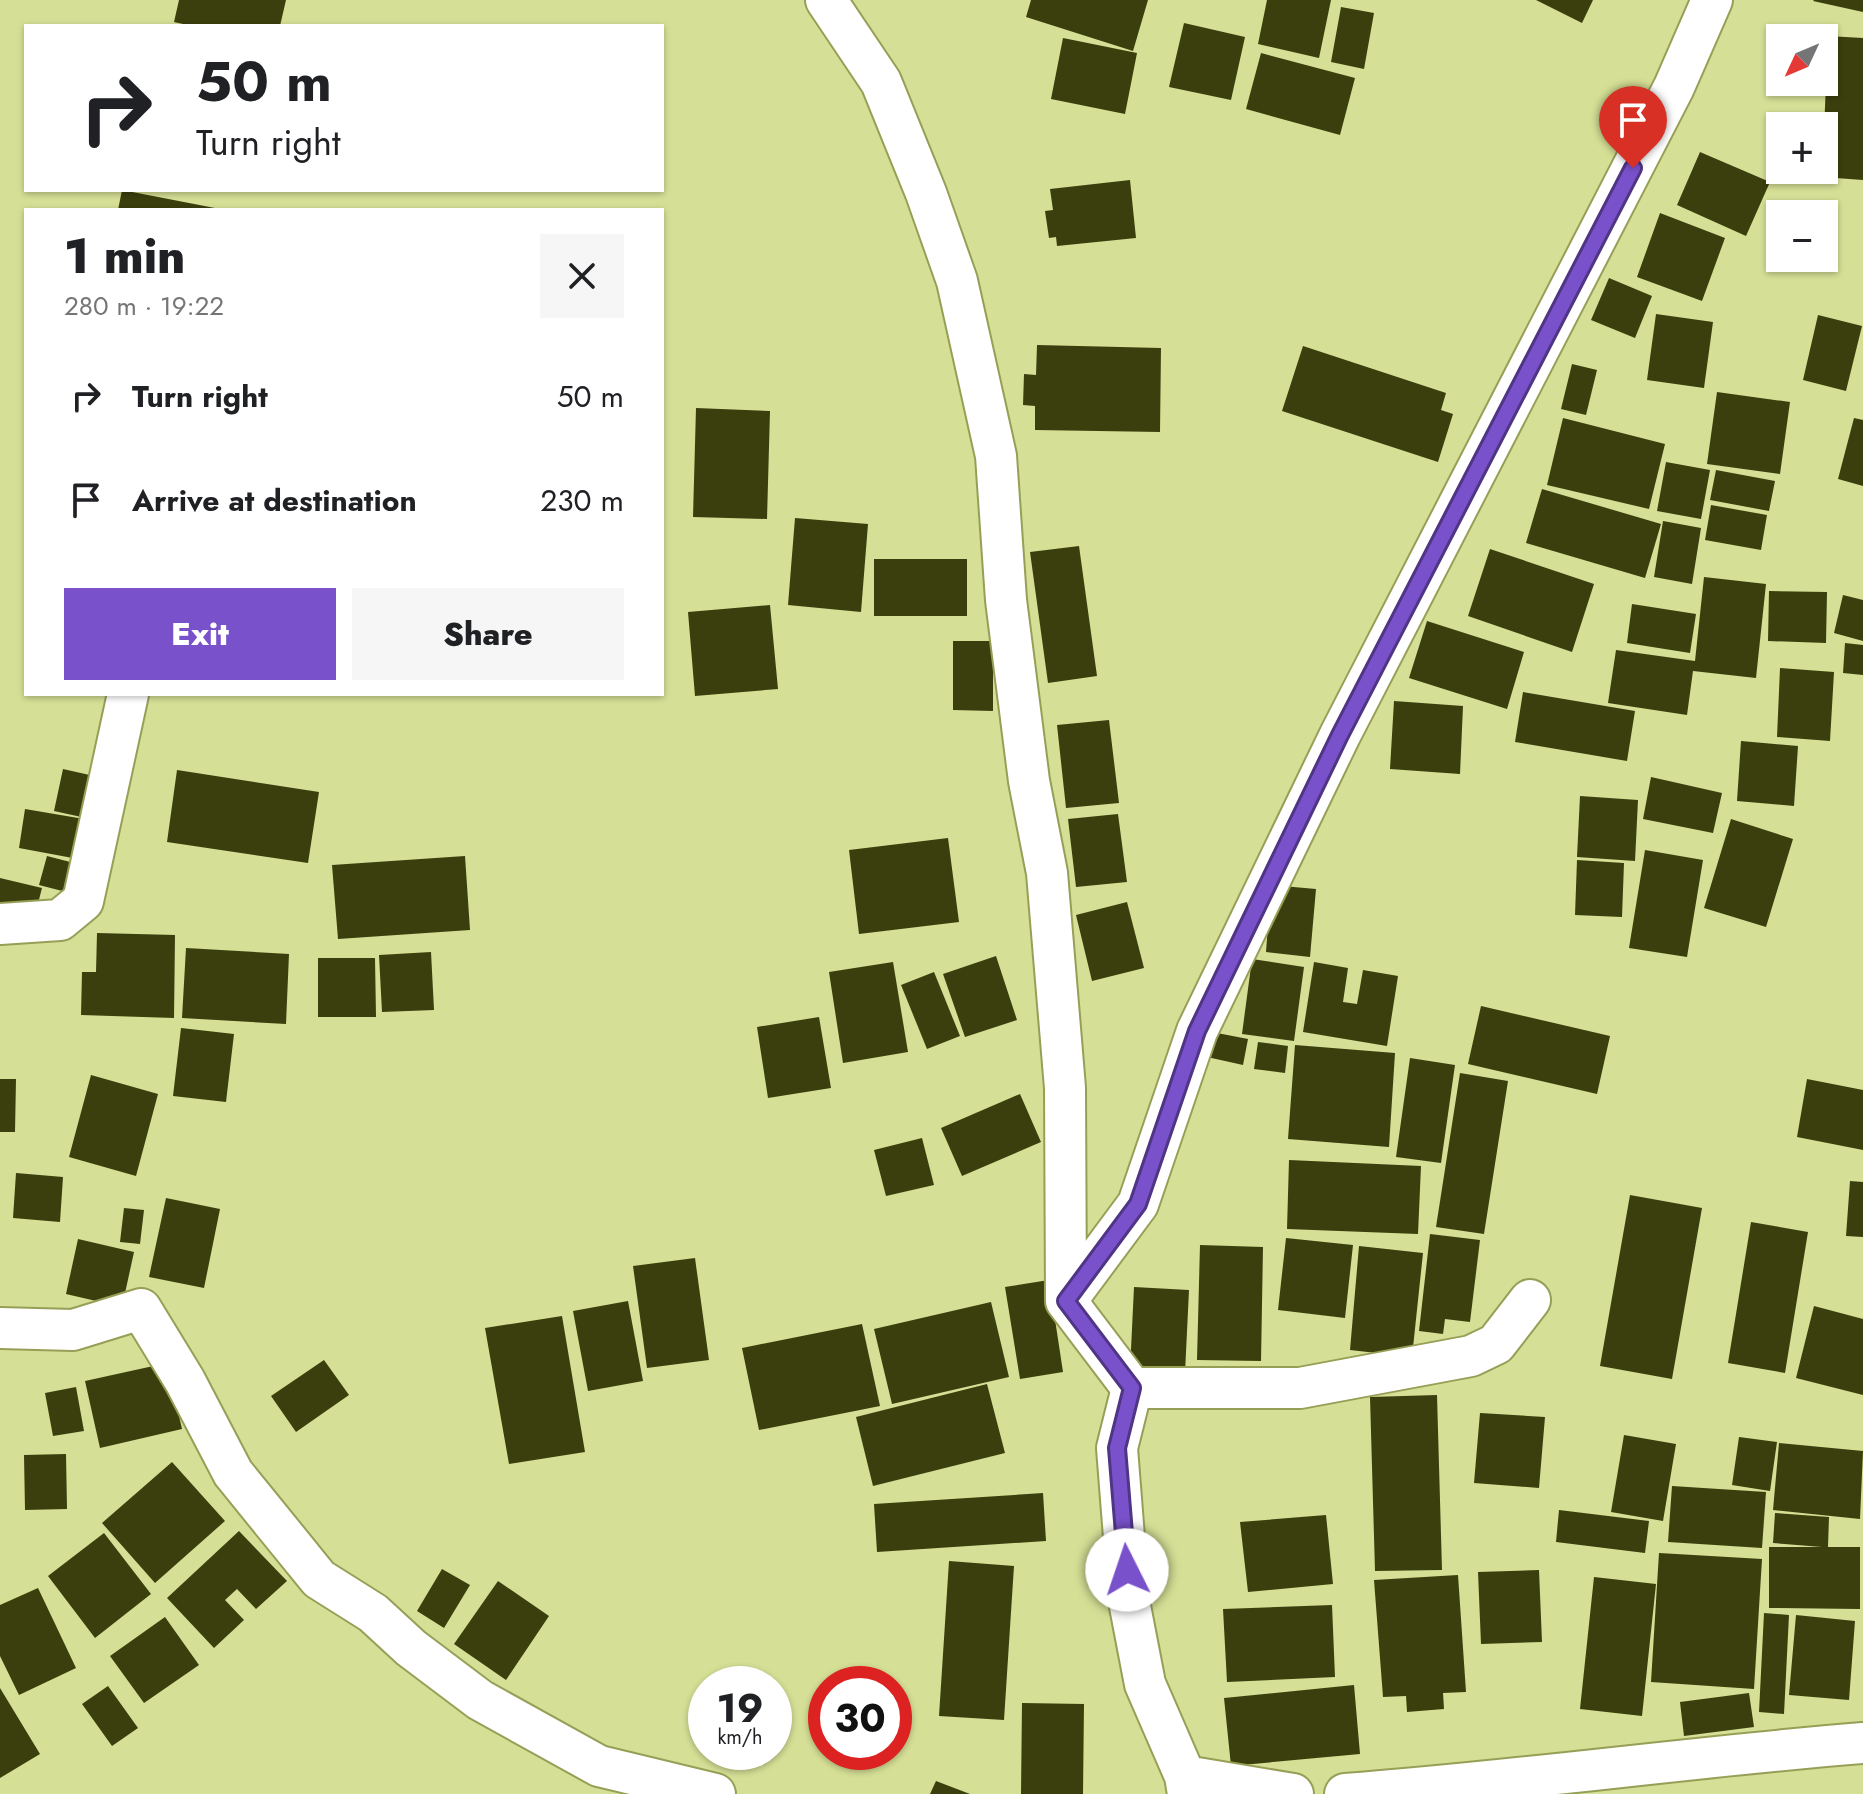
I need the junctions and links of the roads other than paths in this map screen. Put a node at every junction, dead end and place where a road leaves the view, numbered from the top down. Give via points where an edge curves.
1 (826, 0) edge
2 (1712, 0) edge
3 (128, 696) edge
4 (0, 924) edge
5 (1530, 1300) dead end
6 (1066, 1301) junction
7 (0, 1328) edge
8 (1132, 1388) junction
9 (1863, 1743) edge
10 (1187, 1785) edge
11 (715, 1794) edge
12 (1293, 1794) edge
13 (1345, 1794) edge

1 - 6 street via 881,82 926,193 957,281 996,456 1006,600 1029,781 1047,873 1065,1088
2 - 6 street via 1674,87 1340,735 1197,1031 1138,1204
3 - 4 street via 83,901 60,920
5 - 8 street via 1496,1344 1471,1356 1300,1388
6 - 8 street
7 - 11 street via 73,1330 141,1309 233,1473 319,1579 373,1613 480,1700 599,1766
8 - 10 street via 1117,1448 1129,1601 1145,1684
9 - 13 street
10 - 12 street

